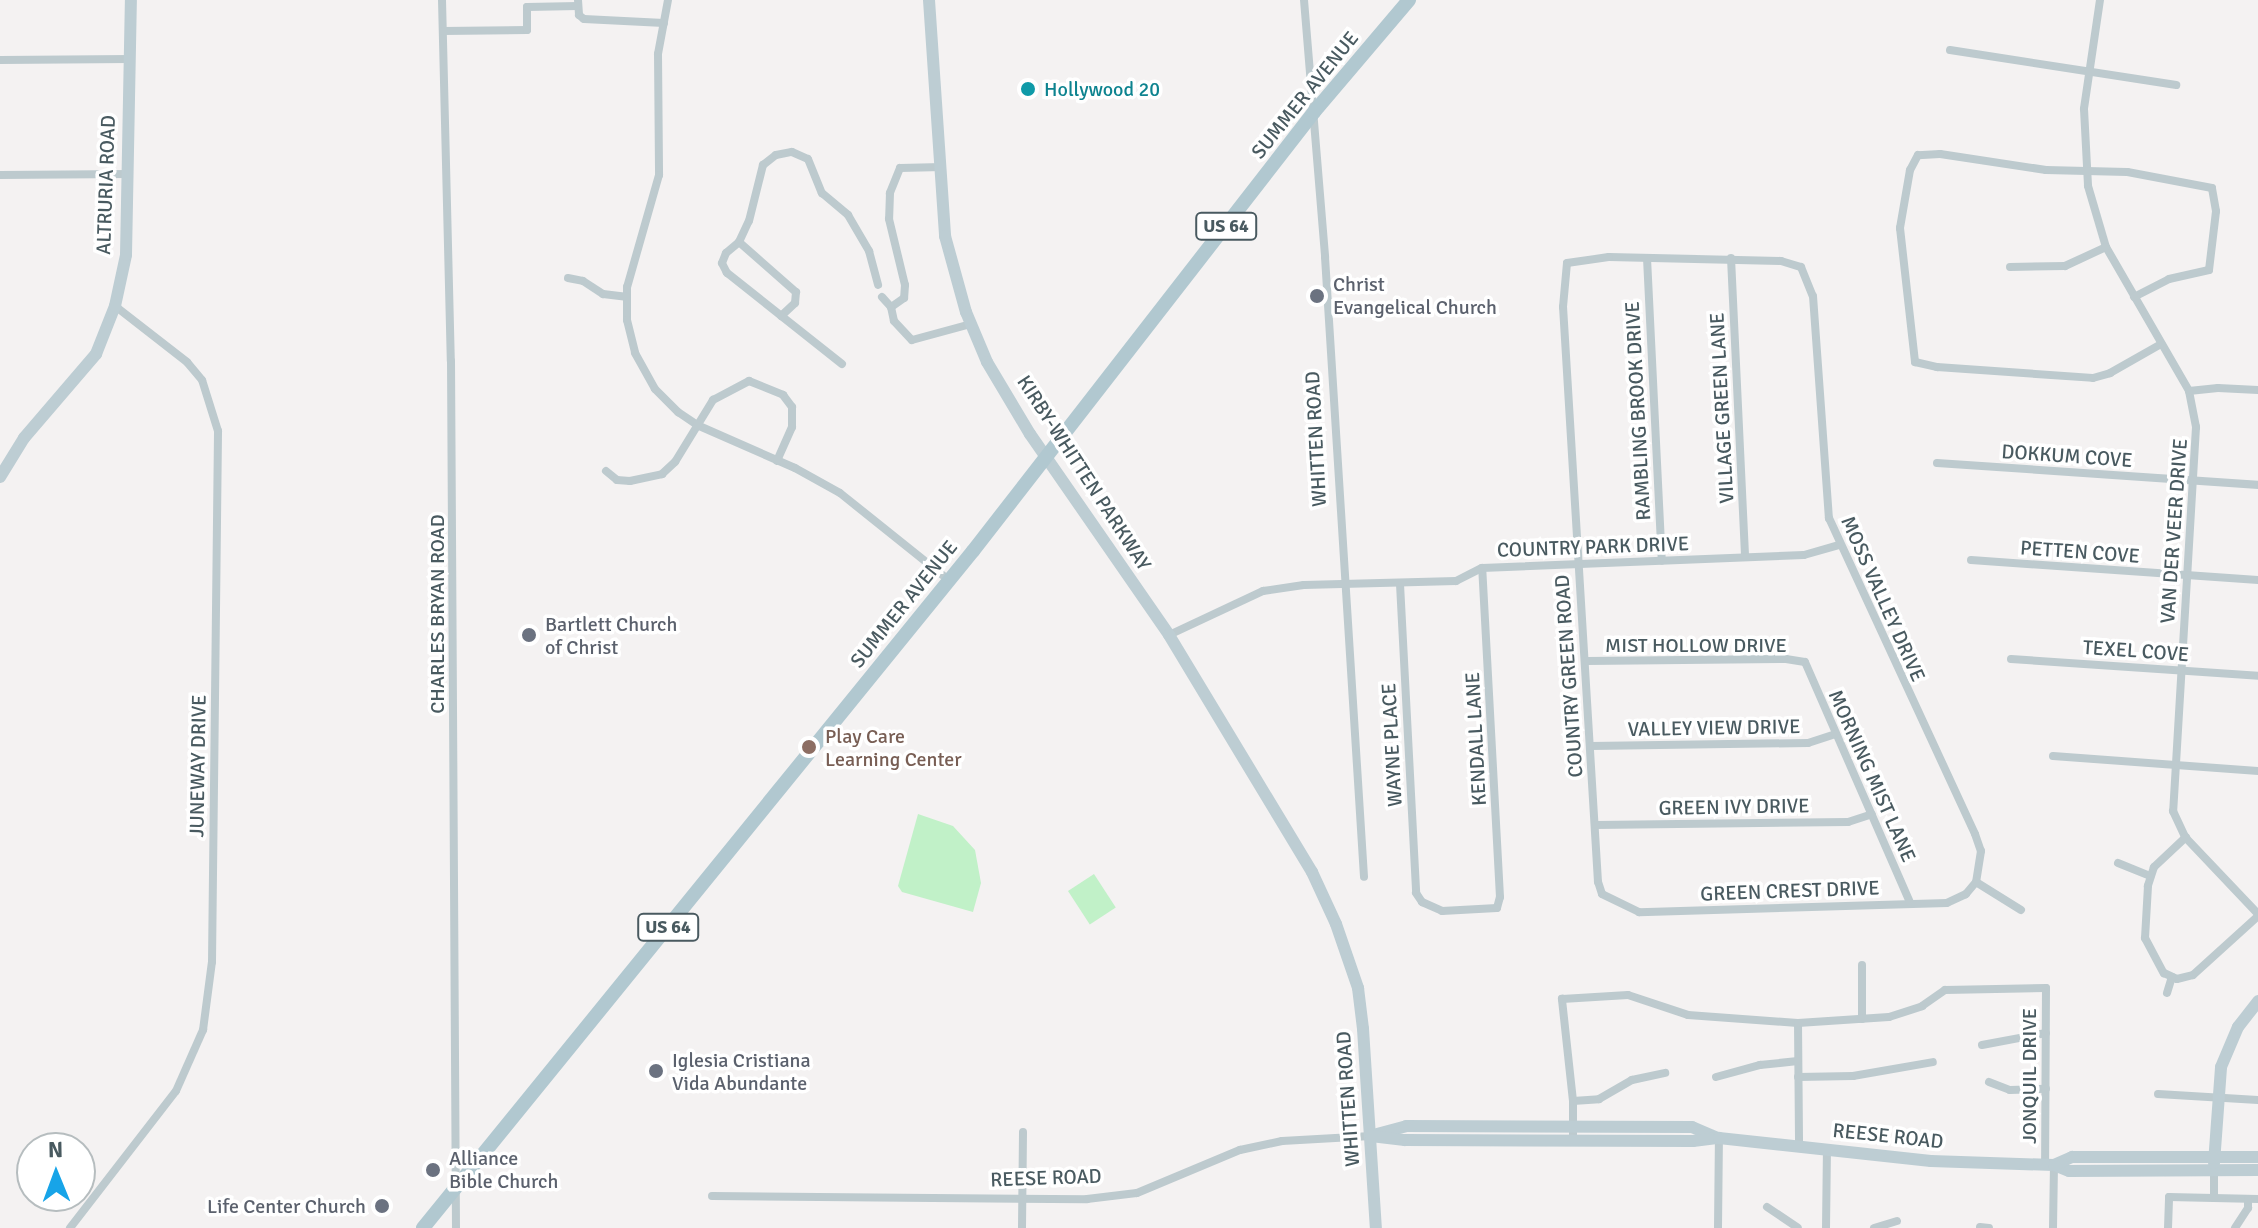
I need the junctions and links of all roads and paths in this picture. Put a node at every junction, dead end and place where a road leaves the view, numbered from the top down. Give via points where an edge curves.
1 (131, 0) edge
2 (442, 0) edge
3 (668, 0) edge
4 (929, 0) edge
5 (1304, 0) edge
6 (1409, 0) edge
7 (2100, 0) edge
8 (578, 3) edge
9 (664, 23) junction
10 (443, 31) junction
11 (1950, 50) dead end
12 (130, 59) junction
13 (0, 60) edge
14 (2089, 72) junction
15 (2176, 85) dead end
16 (1314, 112) junction
17 (942, 167) junction
18 (2085, 171) junction
19 (129, 174) junction
20 (0, 175) edge
21 (739, 242) junction
22 (2106, 247) junction
23 (1647, 258) junction
24 (1731, 258) junction
25 (2010, 267) dead end
26 (568, 278) dead end
27 (878, 285) dead end
28 (626, 297) junction
29 (882, 297) dead end
30 (2134, 297) junction
31 (115, 306) junction
32 (891, 307) junction
33 (781, 316) junction
34 (971, 324) junction
35 (2161, 344) junction
36 (842, 364) dead end
37 (2258, 390) edge
38 (2189, 391) junction
39 (697, 425) junction
40 (1049, 457) junction
41 (777, 461) junction
42 (1937, 463) dead end
43 (606, 471) dead end
44 (0, 477) edge
45 (2195, 480) junction
46 (2258, 485) edge
47 (1838, 545) junction
48 (1745, 556) junction
49 (1971, 560) dead end
50 (1662, 561) junction
51 (1578, 563) junction
52 (1482, 568) junction
53 (2187, 575) junction
54 (2258, 580) edge
55 (950, 581) junction
56 (1400, 584) junction
57 (1345, 587) junction
58 (1169, 635) junction
59 (2011, 659) dead end
60 (1587, 661) junction
61 (1805, 662) joint
62 (2181, 670) junction
63 (2258, 676) edge
64 (1836, 734) junction
65 (1591, 746) junction
66 (2053, 756) dead end
67 (2175, 765) junction
68 (2258, 771) edge
69 (1872, 814) junction
70 (1596, 825) junction
71 (2186, 837) junction
72 (2118, 863) dead end
73 (2150, 876) junction
74 (1364, 877) dead end
75 (1976, 882) junction
76 (1602, 894) joint
77 (1422, 902) joint
78 (1910, 902) junction
79 (2021, 910) dead end
80 (2258, 915) edge
81 (1336, 924) joint
82 (1862, 965) dead end
83 (2172, 977) junction
84 (2167, 993) dead end
85 (2258, 1001) edge
86 (1862, 1019) junction
87 (1798, 1023) junction
88 (2046, 1033) junction
89 (1982, 1045) dead end
90 (1798, 1061) junction
91 (1933, 1062) dead end
92 (1665, 1073) dead end
93 (1716, 1077) dead end
94 (1798, 1077) junction
95 (1989, 1082) dead end
96 (2046, 1089) junction
97 (2158, 1094) dead end
98 (2216, 1098) junction
99 (2258, 1100) edge
100 (1573, 1101) junction
101 (1573, 1127) junction
102 (1023, 1132) dead end
103 (1371, 1136) junction
104 (1719, 1138) junction
105 (1573, 1141) junction
106 (1799, 1146) junction
107 (1827, 1150) junction
108 (2258, 1157) edge
109 (2214, 1164) junction
110 (2049, 1165) junction
111 (2258, 1170) edge
112 (458, 1184) junction
113 (712, 1196) dead end
114 (2214, 1198) junction
115 (2253, 1199) edge
116 (1022, 1200) junction
117 (1767, 1207) dead end
118 (1897, 1221) dead end
119 (1980, 1227) edge
120 (70, 1228) edge
121 (423, 1228) edge
122 (456, 1228) edge
123 (1022, 1228) edge
124 (1376, 1228) edge
125 (1718, 1228) edge
126 (1798, 1228) edge
127 (1826, 1228) edge
128 (1874, 1228) edge
129 (1989, 1228) edge
130 (2053, 1228) edge
131 (2168, 1228) edge
132 (2235, 1228) edge

1 - 12 main road, ALTRURIA ROAD
2 - 10 street, CHARLES BRYAN ROAD
3 - 9 street
4 - 17 main road, KIRBY-WHITTEN PARKWAY
5 - 16 street, WHITTEN ROAD
6 - 16 main road, SUMMER AVENUE / US 64
7 - 14 street, VAN DER VEER DRIVE
8 - 9 street via 584,19
8 - 10 street via 527,7 527,30
9 - 28 street via 658,54 659,175
10 - 112 street, CHARLES BRYAN ROAD via 452,376
11 - 14 street
12 - 13 street
12 - 19 main road, ALTRURIA ROAD
14 - 15 street
14 - 18 street, VAN DER VEER DRIVE via 2083,119
16 - 40 main road, SUMMER AVENUE / US 64
16 - 57 street, WHITTEN ROAD
17 - 32 street via 900,168 890,193 889,219 905,285 904,298
17 - 34 main road, KIRBY-WHITTEN PARKWAY via 945,236
18 - 22 street, VAN DER VEER DRIVE
18 - 30 street via 2127,172 2212,188 2216,211 2209,270 2169,279
18 - 35 street via 1918,155 1910,170 1900,228 1915,362 2093,378
19 - 20 street
19 - 31 main road, ALTRURIA ROAD via 126,255
21 - 27 street via 763,165 792,152 808,159 822,193 848,215 869,251
21 - 33 street via 796,292 795,303
21 - 33 street via 722,263 727,273
22 - 25 street via 2065,266
22 - 30 street, VAN DER VEER DRIVE
23 - 24 street
23 - 50 street, RAMBLING BROOK DRIVE
23 - 51 street, COUNTRY GREEN ROAD via 1567,263 1563,307
24 - 47 street, MOSS VALLEY DRIVE via 1801,267 1813,296 1829,518
24 - 48 street, VILLAGE GREEN LANE
26 - 28 street via 603,294
28 - 39 street via 631,343 647,377 664,400
29 - 32 street
30 - 35 street, VAN DER VEER DRIVE
31 - 44 main road, ALTRURIA ROAD via 96,354 24,438
31 - 120 street, JUNEWAY DRIVE via 202,380 218,431 212,962 203,1030 176,1091
32 - 34 street via 894,321 912,340
33 - 36 street
34 - 40 main road, KIRBY-WHITTEN PARKWAY via 987,362
35 - 38 street, VAN DER VEER DRIVE
37 - 38 street
38 - 45 street, VAN DER VEER DRIVE via 2196,427
39 - 41 street
39 - 41 street via 713,400 738,384 759,383 783,395 792,409 792,427
39 - 43 street via 662,474 630,481 617,480
40 - 55 main road, SUMMER AVENUE / US 64
40 - 58 main road, KIRBY-WHITTEN PARKWAY
41 - 55 street via 840,493
42 - 45 street, DOKKUM COVE
45 - 46 street, DOKKUM COVE
45 - 53 street, VAN DER VEER DRIVE
47 - 48 street, COUNTRY PARK DRIVE via 1804,555
47 - 75 street, MOSS VALLEY DRIVE via 1975,834 1981,851
48 - 50 street, COUNTRY PARK DRIVE
49 - 53 street, PETTEN COVE
50 - 51 street, COUNTRY PARK DRIVE
51 - 52 street, COUNTRY PARK DRIVE
51 - 60 street, COUNTRY GREEN ROAD
52 - 56 street, COUNTRY PARK DRIVE via 1456,581
52 - 77 street, KENDALL LANE via 1500,897 1497,908 1442,911
53 - 54 street, PETTEN COVE
53 - 62 street, VAN DER VEER DRIVE
55 - 112 main road, SUMMER AVENUE / US 64
56 - 57 street, COUNTRY PARK DRIVE
56 - 77 street, WAYNE PLACE via 1416,893
57 - 58 street, COUNTRY PARK DRIVE via 1263,591
57 - 74 street, WHITTEN ROAD
58 - 81 main road, KIRBY-WHITTEN PARKWAY via 1312,872
59 - 62 street, TEXEL COVE
60 - 61 street, MIST HOLLOW DRIVE
60 - 65 street, COUNTRY GREEN ROAD
61 - 64 street, MORNING MIST LANE
62 - 63 street, TEXEL COVE
62 - 67 street, VAN DER VEER DRIVE
64 - 65 street, VALLEY VIEW DRIVE via 1808,743
64 - 69 street, MORNING MIST LANE
65 - 70 street, COUNTRY GREEN ROAD
66 - 67 street
67 - 68 street
67 - 71 street, VAN DER VEER DRIVE via 2173,811
69 - 70 street, GREEN IVY DRIVE via 1848,822
69 - 78 street, MORNING MIST LANE
70 - 76 street, COUNTRY GREEN ROAD
71 - 73 street
71 - 80 street, VAN DER VEER DRIVE
72 - 73 street
73 - 83 street via 2145,938 2156,962
75 - 78 street, GREEN CREST DRIVE via 1947,903
75 - 79 street
76 - 78 street, GREEN CREST DRIVE via 1639,912
80 - 83 street via 2198,972
81 - 103 main road, WHITTEN ROAD via 1358,988
82 - 86 street
83 - 84 street
85 - 98 main road via 2228,1047
86 - 87 street
86 - 88 street, JONQUIL DRIVE via 1922,1006 1945,990 2046,988
87 - 90 street
87 - 100 street via 1688,1015 1628,995 1562,999
88 - 89 street
88 - 96 street, JONQUIL DRIVE
90 - 93 street
90 - 94 street
91 - 94 street via 1853,1076
92 - 100 street via 1632,1080 1599,1099
94 - 106 street
95 - 96 street via 2010,1090
96 - 110 street, JONQUIL DRIVE
97 - 98 street
98 - 99 street
98 - 109 main road
100 - 101 street
101 - 103 main road, REESE ROAD via 1406,1126
101 - 104 main road, REESE ROAD via 1692,1127
101 - 105 street
102 - 116 street
103 - 105 main road, REESE ROAD
103 - 116 street, REESE ROAD via 1282,1141 1237,1150 1137,1193
103 - 124 main road, WHITTEN ROAD
104 - 105 main road, REESE ROAD
104 - 106 main road, REESE ROAD
104 - 125 street
106 - 107 main road, REESE ROAD
107 - 110 main road, REESE ROAD
107 - 127 street
108 - 109 main road, REESE ROAD
109 - 110 main road, REESE ROAD via 2069,1171
109 - 111 main road, REESE ROAD
109 - 114 street
110 - 130 street, JONQUIL DRIVE
112 - 121 main road, SUMMER AVENUE / US 64
112 - 122 street, CHARLES BRYAN ROAD
113 - 116 street, REESE ROAD
114 - 115 street
114 - 131 street via 2169,1197
115 - 132 street
116 - 123 street
117 - 126 street
118 - 128 street
119 - 129 street

